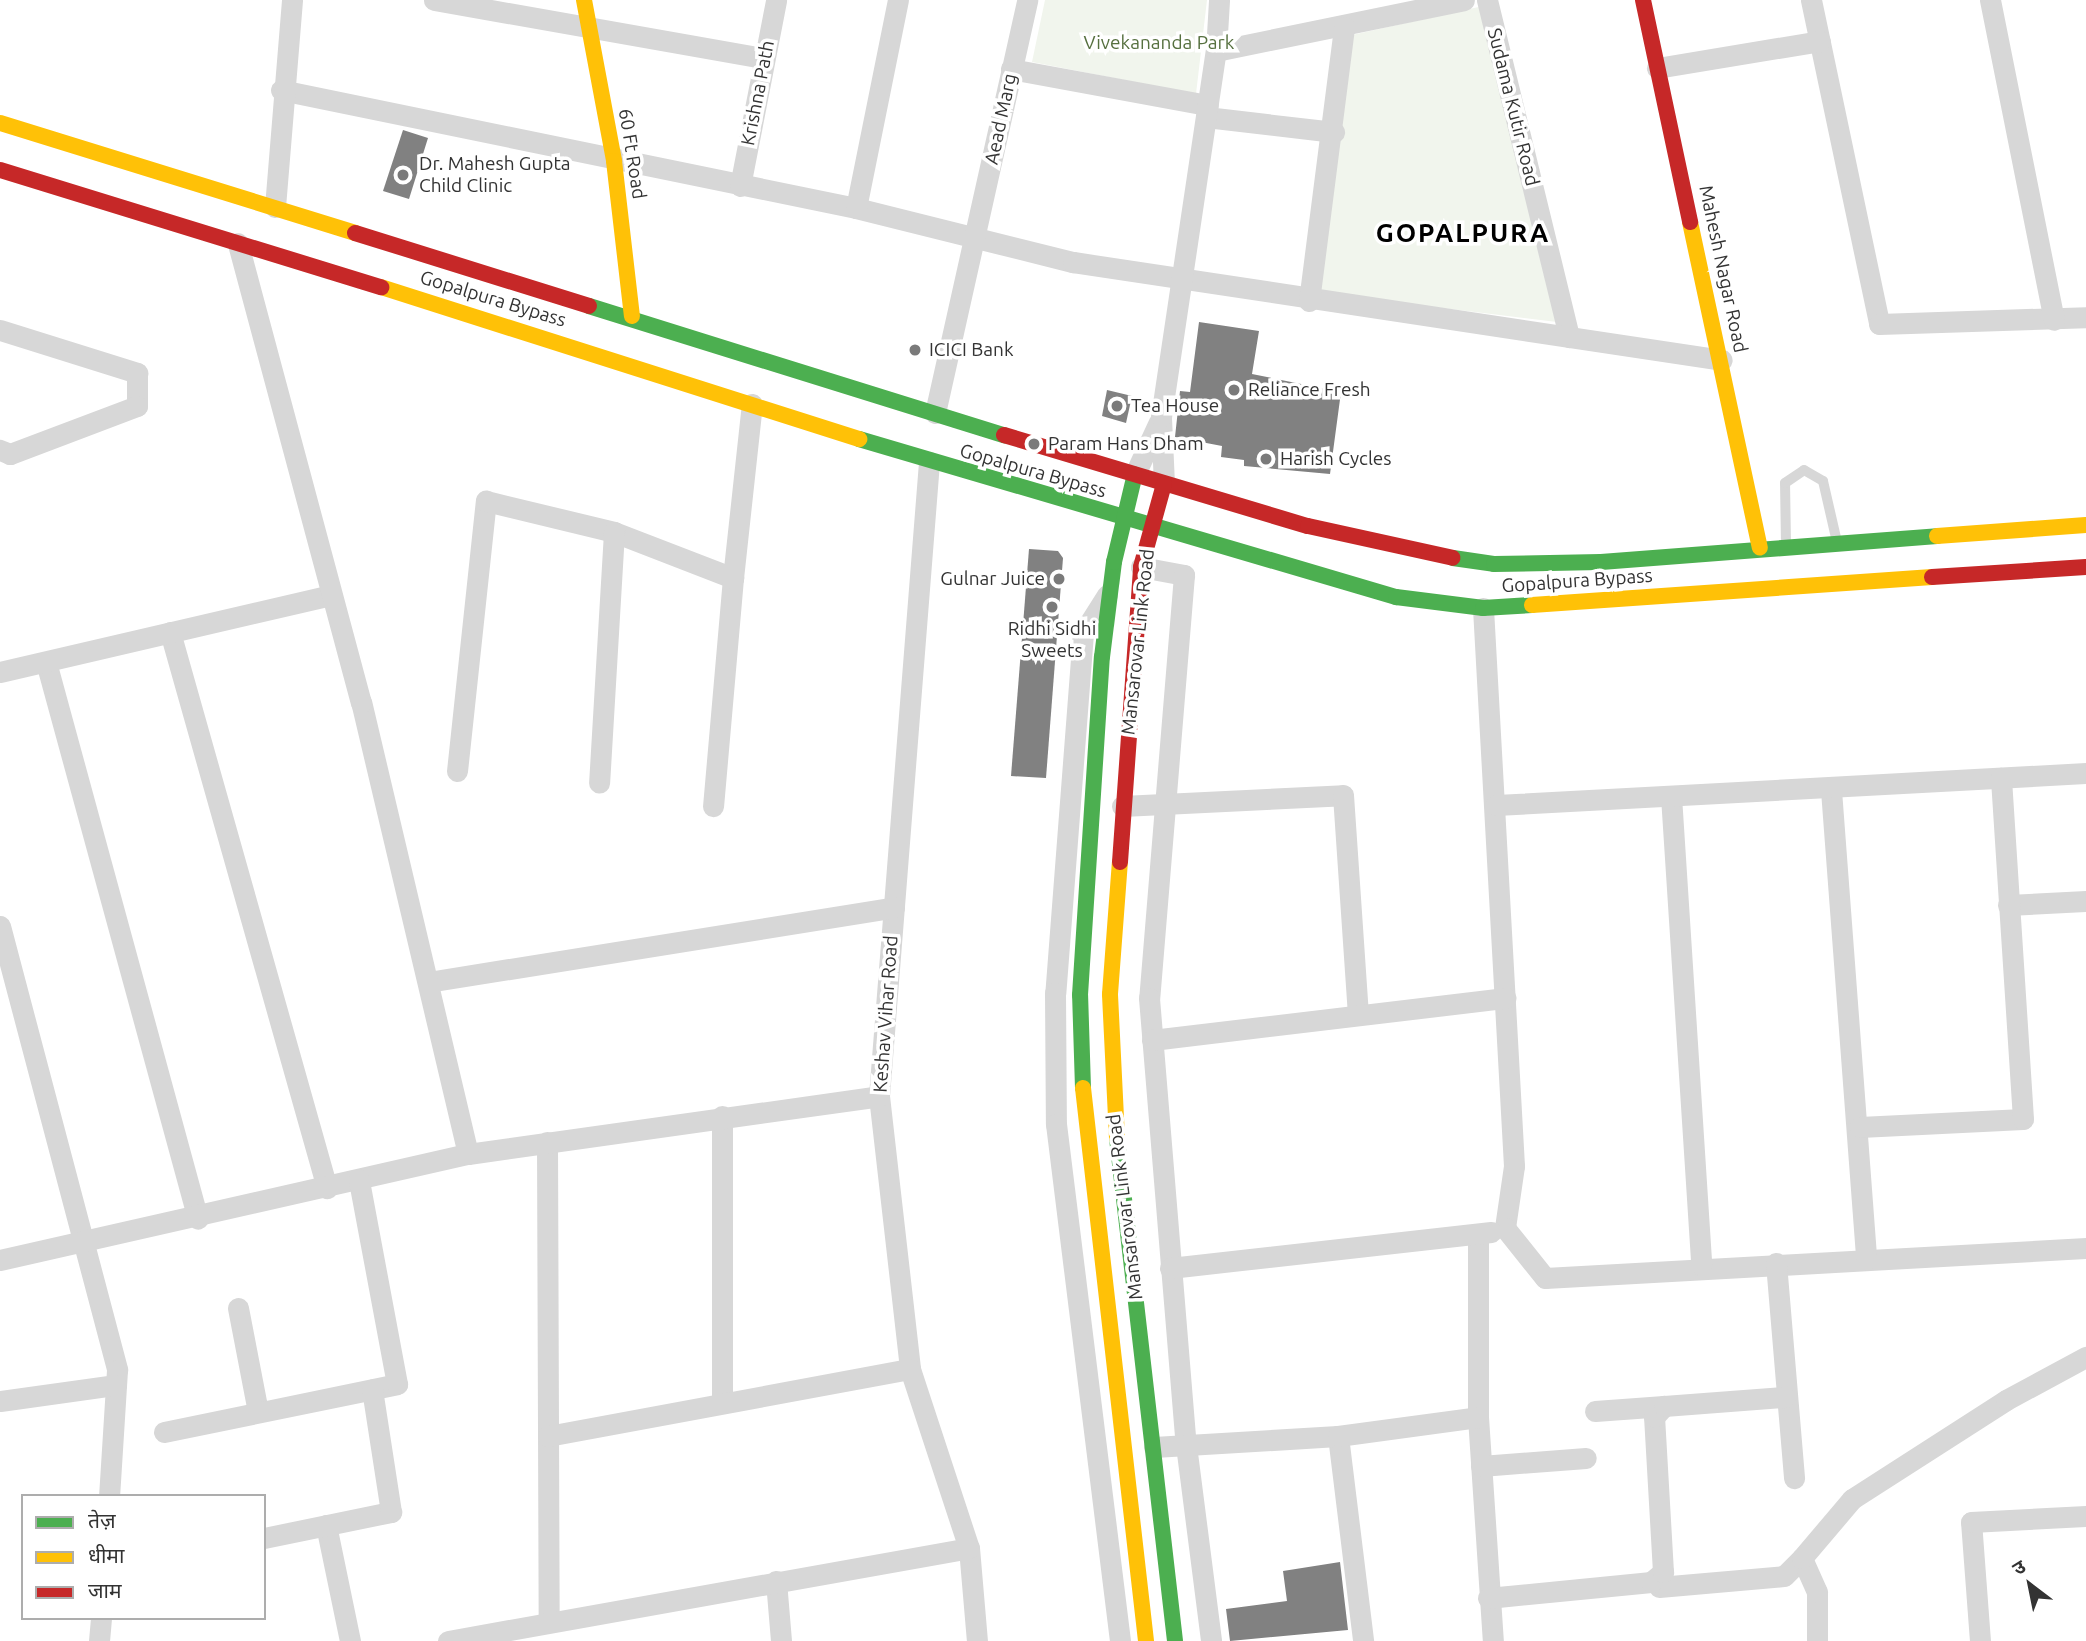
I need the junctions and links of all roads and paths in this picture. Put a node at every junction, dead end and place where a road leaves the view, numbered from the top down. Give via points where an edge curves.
1 (292, 0) edge
2 (584, 0) edge
3 (776, 0) edge
4 (898, 0) edge
5 (1027, 0) edge
6 (1219, 0) edge
7 (1464, 0) edge
8 (1487, 0) edge
9 (1643, 0) edge
10 (1811, 0) edge
11 (1990, 0) edge
12 (443, 1) edge
13 (1344, 27) junction
14 (588, 31) junction
15 (1820, 41) junction
16 (1216, 51) junction
17 (764, 58) junction
18 (1657, 68) junction
19 (1011, 69) junction
20 (281, 90) junction
21 (1207, 111) junction
22 (0, 123) edge
23 (1334, 132) junction
24 (614, 161) junction
25 (0, 170) edge
26 (740, 186) junction
27 (275, 207) junction
28 (856, 208) junction
29 (976, 238) junction
30 (238, 243) junction
31 (1183, 280) junction
32 (1309, 301) junction
33 (632, 316) junction
34 (2086, 317) edge
35 (2054, 320) junction
36 (0, 330) edge
37 (1569, 337) junction
38 (1722, 360) junction
39 (751, 404) junction
40 (934, 413) junction
41 (1161, 417) junction
42 (0, 450) edge
43 (929, 462) junction
44 (1135, 474) junction
45 (1164, 484) junction
46 (1124, 519) junction
47 (2086, 525) edge
48 (1152, 527) junction
49 (614, 532) junction
50 (1838, 544) junction
51 (1787, 547) junction
52 (1760, 548) junction
53 (1141, 567) junction
54 (2086, 568) edge
55 (733, 578) junction
56 (1110, 591) junction
57 (331, 595) junction
58 (1483, 608) junction
59 (170, 632) junction
60 (46, 662) junction
61 (0, 672) edge
62 (457, 771) dead end
63 (2086, 774) edge
64 (2001, 778) junction
65 (599, 783) dead end
66 (1831, 790) junction
67 (1671, 796) junction
68 (1166, 805) junction
69 (1496, 805) junction
70 (713, 806) dead end
71 (1122, 806) junction
72 (2086, 901) edge
73 (2008, 905) junction
74 (894, 907) junction
75 (0, 926) edge
76 (6, 973) edge
77 (428, 982) junction
78 (1055, 993) junction
79 (1110, 994) junction
80 (1080, 995) junction
81 (1149, 998) junction
82 (1506, 998) junction
83 (1358, 1013) junction
84 (1152, 1040) junction
85 (879, 1096) junction
86 (722, 1116) junction
87 (1860, 1127) junction
88 (547, 1143) junction
89 (468, 1154) junction
90 (359, 1180) junction
91 (327, 1188) junction
92 (198, 1219) junction
93 (1505, 1228) junction
94 (1478, 1236) junction
95 (87, 1241) junction
96 (2086, 1254) edge
97 (0, 1260) edge
98 (1866, 1261) junction
99 (1776, 1263) junction
100 (1701, 1265) junction
101 (1170, 1268) junction
102 (238, 1308) dead end
103 (2086, 1357) edge
104 (910, 1369) junction
105 (116, 1385) junction
106 (372, 1389) junction
107 (1785, 1397) junction
108 (0, 1401) edge
109 (722, 1402) junction
110 (1664, 1406) junction
111 (1595, 1411) dead end
112 (258, 1412) junction
113 (1478, 1417) junction
114 (164, 1432) dead end
115 (548, 1436) junction
116 (1338, 1436) junction
117 (1186, 1445) junction
118 (1154, 1447) junction
119 (1586, 1458) dead end
120 (1481, 1466) junction
121 (1794, 1478) dead end
122 (1128, 1492) junction
123 (1104, 1493) junction
124 (109, 1494) edge
125 (2086, 1516) edge
126 (326, 1525) junction
127 (266, 1538) edge
128 (969, 1548) junction
129 (1801, 1558) junction
130 (776, 1581) junction
131 (1659, 1587) dead end
132 (1488, 1598) junction
133 (101, 1620) edge
134 (549, 1621) junction
135 (99, 1641) edge
136 (350, 1641) edge
137 (448, 1641) edge
138 (781, 1641) edge
139 (977, 1641) edge
140 (1120, 1641) edge
141 (1146, 1641) edge
142 (1175, 1641) edge
143 (1211, 1641) edge
144 (1363, 1641) edge
145 (1493, 1641) edge
146 (1818, 1641) edge
147 (1980, 1641) edge

1 - 20 street
2 - 14 main road, 60 Ft Road
3 - 17 street, Krishna Path
4 - 28 street
5 - 19 street, Aead Marg
6 - 16 street
7 - 13 street
8 - 37 street, Sudama Kutir Road
9 - 18 main road, Mahesh Nagar Road
10 - 15 street
11 - 35 street
12 - 14 street
13 - 16 street
13 - 23 street
14 - 17 street
14 - 24 main road, 60 Ft Road
15 - 18 street
15 - 35 street via 1879,324
16 - 21 street
17 - 26 street, Krishna Path
18 - 38 main road, Mahesh Nagar Road
19 - 21 street
19 - 29 street, Aead Marg
20 - 24 street
20 - 27 street
21 - 23 street
21 - 31 street
22 - 27 main road, Gopalpura Bypass
23 - 32 street
24 - 26 street
24 - 33 main road, 60 Ft Road
25 - 30 main road, Gopalpura Bypass
26 - 28 street
27 - 33 main road, Gopalpura Bypass
28 - 29 street
29 - 31 street via 1073,262
29 - 40 street, Aead Marg
30 - 39 main road, Gopalpura Bypass
30 - 57 street
31 - 32 street
31 - 41 street
32 - 37 street
33 - 40 main road, Gopalpura Bypass
34 - 35 street
36 - 42 street via 137,373 137,406 10,454
37 - 38 street
38 - 52 main road, Mahesh Nagar Road
39 - 43 main road, Gopalpura Bypass
39 - 55 street
40 - 44 main road, Gopalpura Bypass
41 - 44 street, Mansarovar Link Road
41 - 45 street, Mansarovar Link Road
43 - 46 main road, Gopalpura Bypass
43 - 74 street, Keshav Vihar Road
44 - 45 main road, Gopalpura Bypass
44 - 46 main road, Mansarovar Link Road
45 - 48 main road, Mansarovar Link Road
45 - 52 main road, Gopalpura Bypass via 1308,526 1494,564 1601,562
46 - 48 main road, Gopalpura Bypass
46 - 56 main road, Mansarovar Link Road
47 - 50 main road, Gopalpura Bypass
48 - 53 main road, Mansarovar Link Road
48 - 58 main road, Gopalpura Bypass via 1396,597
49 - 55 street
49 - 62 street via 486,501
49 - 65 street
50 - 51 main road, Gopalpura Bypass
50 - 51 lane via 1823,481 1804,470 1785,483
51 - 52 main road, Gopalpura Bypass
53 - 68 street via 1184,575
53 - 71 main road, Mansarovar Link Road
54 - 58 main road, Gopalpura Bypass
55 - 70 street
56 - 78 street via 1083,633
56 - 80 main road, Mansarovar Link Road
57 - 59 street
57 - 77 street
58 - 69 street
59 - 60 street
59 - 91 street
60 - 61 street
60 - 92 street
63 - 64 street
64 - 66 street
64 - 73 street
66 - 67 street
66 - 87 street
67 - 69 street
67 - 100 street
68 - 71 street
68 - 81 street
68 - 83 street via 1343,796
69 - 82 street
71 - 79 main road, Mansarovar Link Road
72 - 73 street
73 - 87 street via 2023,1119
74 - 77 street
74 - 85 street, Keshav Vihar Road
75 - 76 street
76 - 95 street
77 - 89 street
78 - 80 street
78 - 123 street via 1056,1124
79 - 80 street
79 - 81 street
79 - 118 main road, Mansarovar Link Road via 1113,1102
80 - 122 main road, Mansarovar Link Road via 1084,1110
81 - 84 street
82 - 83 street
82 - 93 street via 1514,1166
83 - 84 street
84 - 101 street
85 - 86 street
85 - 104 street, Keshav Vihar Road
86 - 88 street
86 - 109 street
87 - 98 street
88 - 89 street
88 - 115 street
89 - 90 street
90 - 91 street
90 - 106 street via 397,1384
91 - 92 street
92 - 95 street
93 - 94 street
93 - 100 street via 1545,1278
94 - 101 street
94 - 113 street
95 - 97 street
95 - 105 street
96 - 98 street
98 - 99 street
99 - 100 street
99 - 107 street
101 - 117 street
102 - 112 street
103 - 129 street via 2006,1400 1852,1499
104 - 109 street
104 - 128 street, Keshav Vihar Road
105 - 108 street
105 - 124 street
106 - 112 street
106 - 126 street via 391,1512
107 - 110 street
107 - 121 street
109 - 115 street
110 - 111 street
110 - 132 street via 1654,1418 1663,1573 1651,1582
112 - 114 street
113 - 116 street
113 - 120 street
115 - 134 street
116 - 117 street
116 - 144 street
117 - 118 street
117 - 143 street
118 - 142 main road, Mansarovar Link Road
119 - 120 street
120 - 132 street
122 - 123 street
122 - 141 main road, Mansarovar Link Road
123 - 140 street
125 - 147 street via 1971,1522
126 - 127 street
126 - 136 street
128 - 130 street
128 - 139 street, Keshav Vihar Road
129 - 131 street via 1784,1576
129 - 146 street via 1817,1592
130 - 134 street
130 - 138 street
132 - 145 street
133 - 135 street
134 - 137 street

